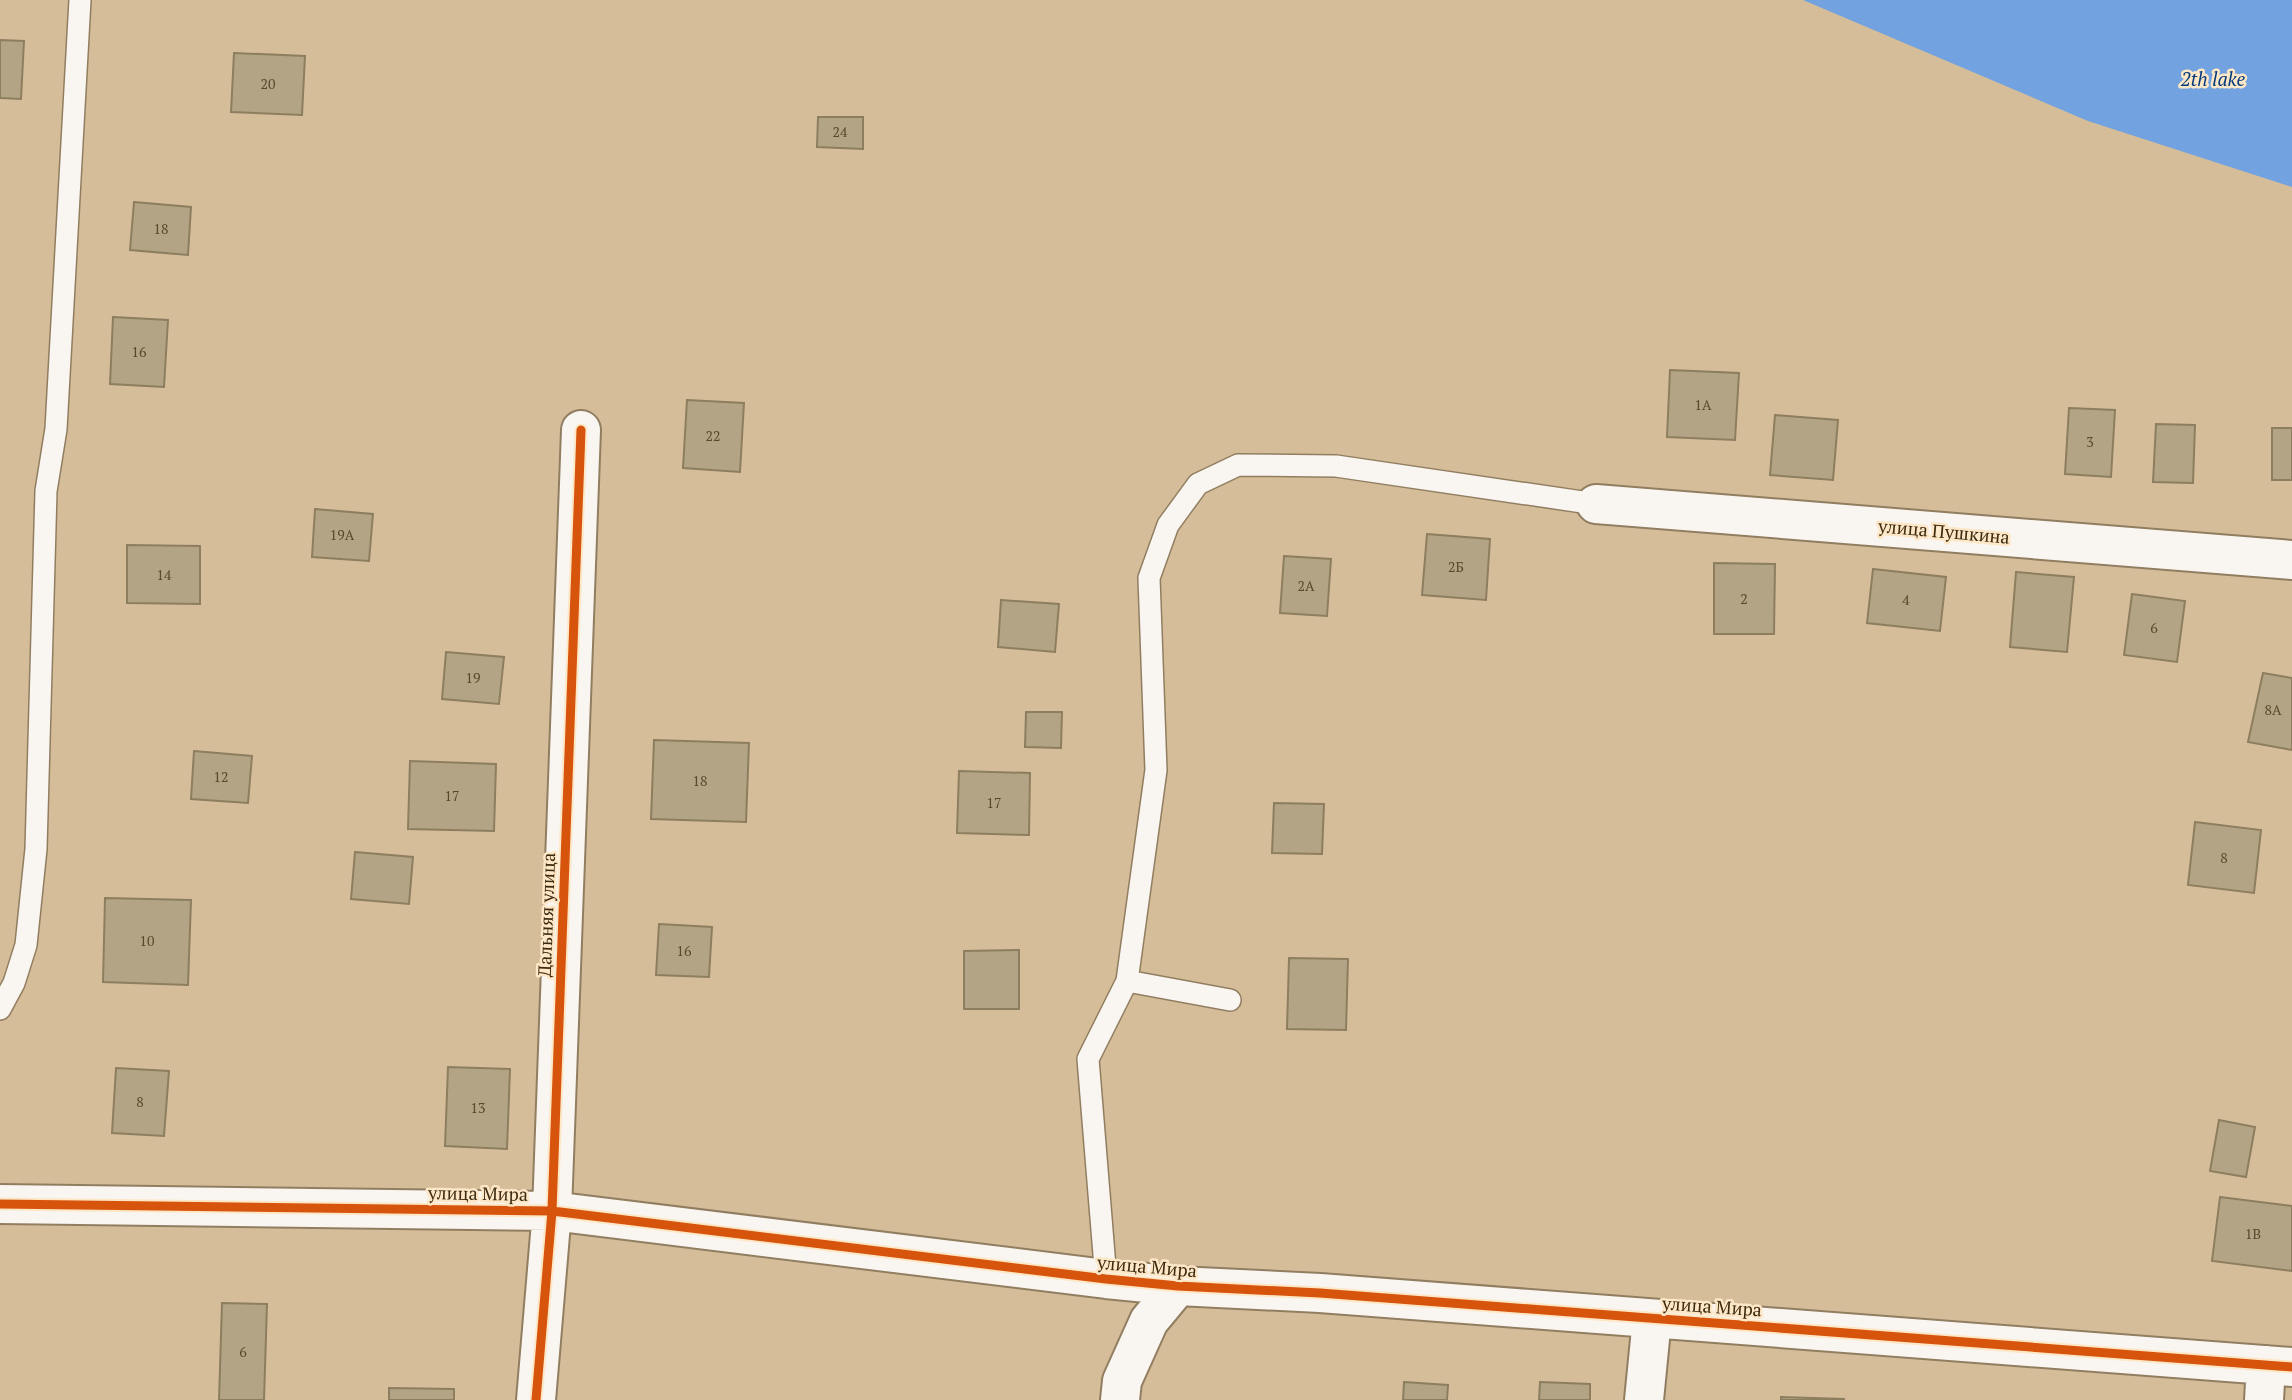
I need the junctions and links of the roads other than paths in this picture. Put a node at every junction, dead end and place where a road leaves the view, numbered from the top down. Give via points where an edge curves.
1 (80, 0) edge
2 (580, 430) dead end
3 (1596, 503) joint
4 (2292, 560) edge
5 (1128, 981) junction
6 (1230, 1000) dead end
7 (0, 1009) edge
8 (0, 1204) edge
9 (552, 1211) junction
10 (1106, 1279) junction
11 (1178, 1286) junction
12 (1652, 1319) junction
13 (2274, 1377) edge
14 (536, 1400) edge
15 (1120, 1400) edge
16 (1644, 1400) edge

1 - 7 lane via 56,429 46,491 36,849 26,945
2 - 9 street, Дальняя улица
3 - 4 street, улица Пушкина
3 - 5 lane via 1336,466 1238,465 1198,484 1168,525 1149,578 1156,770
5 - 6 lane
5 - 10 lane via 1088,1059
8 - 9 street, улица Мира
9 - 10 street, улица Мира
9 - 14 street, Дальняя улица
10 - 11 street, улица Мира
11 - 12 street, улица Мира
11 - 15 street via 1149,1321 1122,1381
12 - 13 street, улица Мира
12 - 16 street

